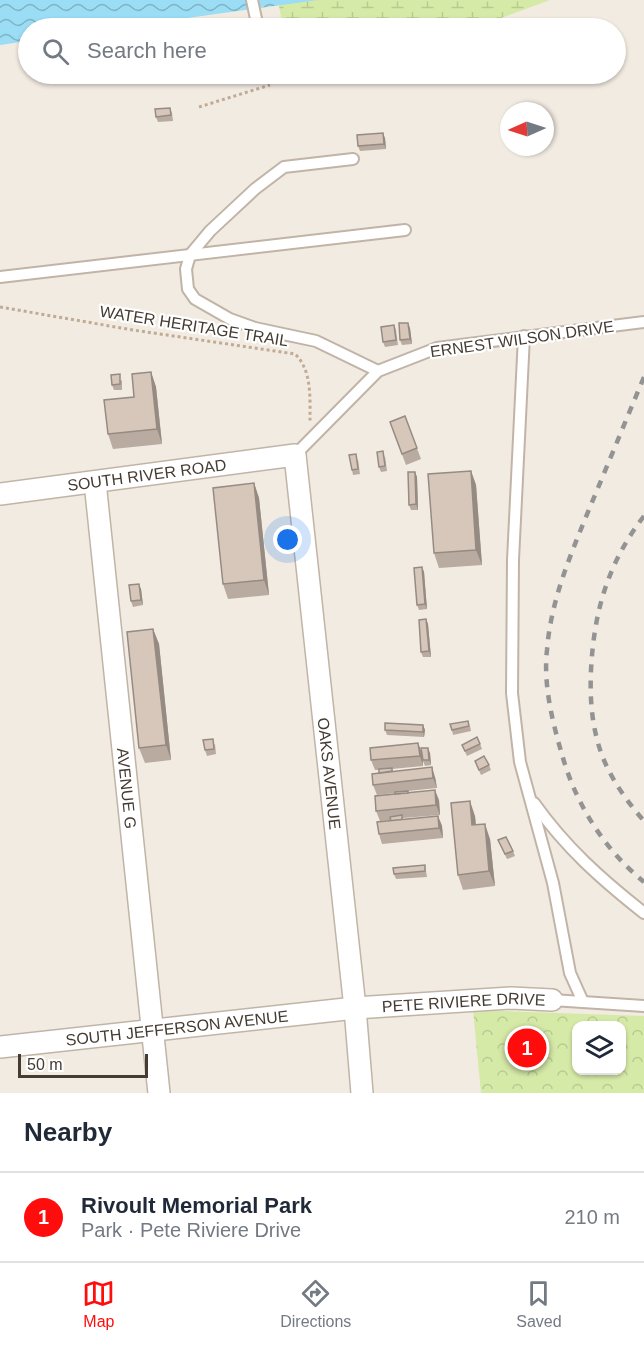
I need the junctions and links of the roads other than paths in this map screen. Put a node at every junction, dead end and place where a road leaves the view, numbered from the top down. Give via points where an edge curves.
1 (252, 0) edge
2 (256, 18) edge
3 (353, 159) dead end
4 (405, 230) dead end
5 (190, 255) junction
6 (0, 277) edge
7 (644, 322) edge
8 (524, 336) junction
9 (378, 371) junction
10 (295, 455) junction
11 (95, 482) junction
12 (0, 494) edge
13 (530, 797) junction
14 (644, 913) edge
15 (552, 1000) joint
16 (583, 1002) junction
17 (644, 1006) edge
18 (355, 1008) junction
19 (153, 1030) junction
20 (0, 1047) edge
21 (159, 1093) edge
22 (362, 1093) edge

1 - 2 lane
3 - 5 lane via 284,167 210,231
4 - 5 lane
5 - 6 lane
5 - 9 lane via 186,269 188,289 195,299 230,319 316,341
7 - 8 lane, ERNEST WILSON DRIVE
8 - 9 lane, ERNEST WILSON DRIVE via 437,348
8 - 13 lane via 513,560 512,693 520,762
9 - 10 lane, ERNEST WILSON DRIVE
10 - 11 street, SOUTH RIVER ROAD
10 - 18 street, OAKS AVENUE
11 - 12 street, SOUTH RIVER ROAD
11 - 19 street, AVENUE G
13 - 14 lane via 588,867
13 - 16 lane via 553,883 570,973
15 - 16 lane, PETE RIVIERE DRIVE
15 - 18 street, PETE RIVIERE DRIVE via 511,998
16 - 17 lane, PETE RIVIERE DRIVE
18 - 19 street, SOUTH JEFFERSON AVENUE
18 - 22 street, OAKS AVENUE
19 - 20 street, SOUTH JEFFERSON AVENUE
19 - 21 street, AVENUE G

